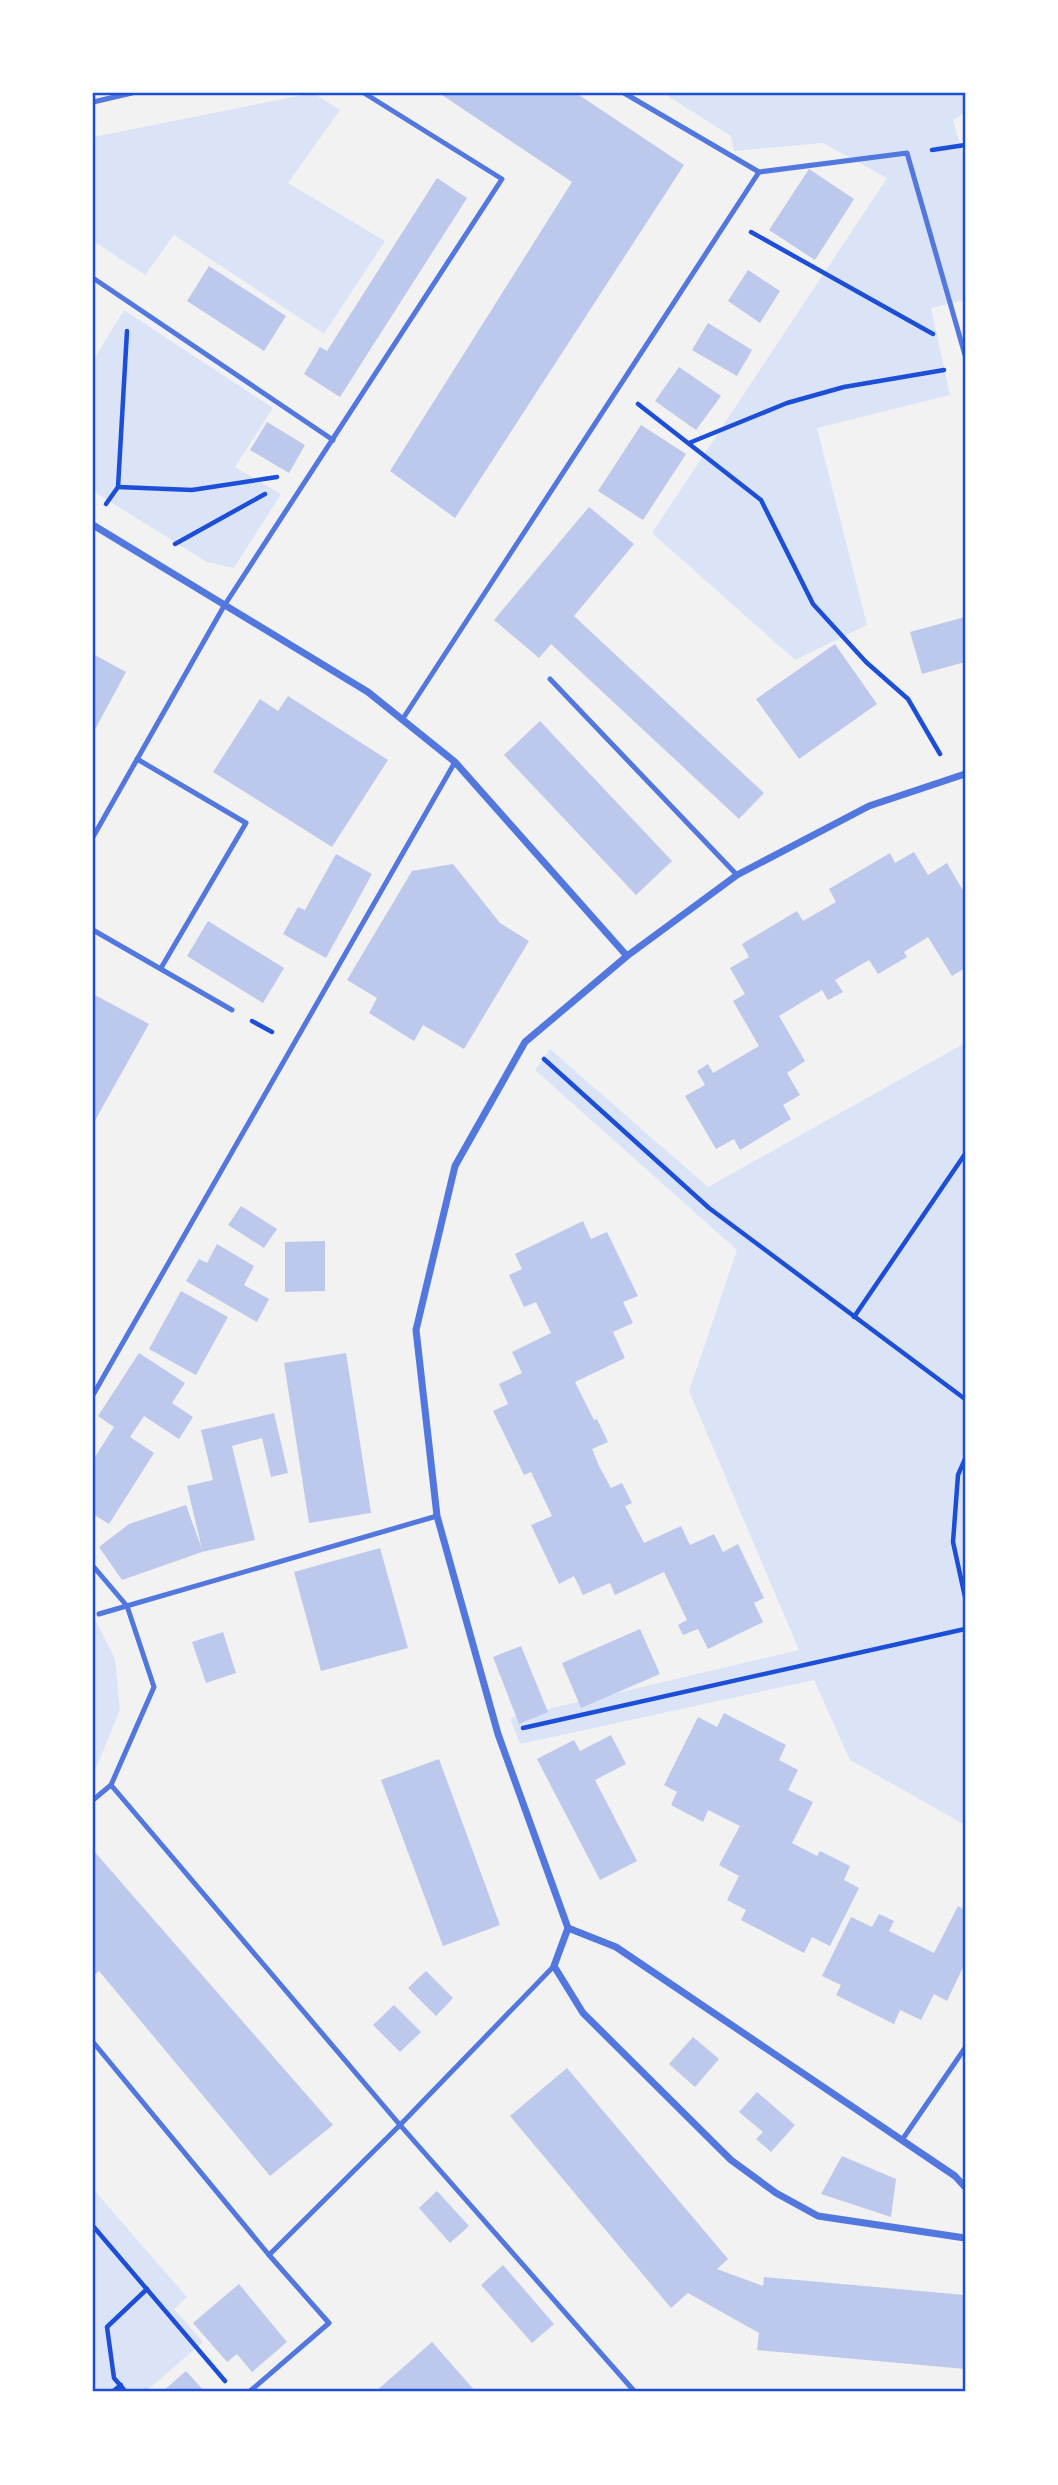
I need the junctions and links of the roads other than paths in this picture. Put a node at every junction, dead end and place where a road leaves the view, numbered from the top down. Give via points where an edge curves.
1 (132, 93) edge
2 (364, 93) edge
3 (624, 93) edge
4 (93, 102) edge
5 (759, 172) junction
6 (93, 278) edge
7 (965, 353) edge
8 (332, 440) junction
9 (93, 524) edge
10 (224, 606) junction
11 (550, 679) dead end
12 (402, 720) junction
13 (137, 759) junction
14 (456, 762) junction
15 (965, 774) edge
16 (93, 837) edge
17 (737, 875) junction
18 (93, 930) edge
19 (627, 956) junction
20 (161, 968) junction
21 (232, 1010) road end
22 (93, 1395) edge
23 (437, 1517) junction
24 (93, 1566) edge
25 (127, 1606) junction
26 (99, 1614) dead end
27 (111, 1785) junction
28 (93, 1800) edge
29 (568, 1928) junction
30 (554, 1966) junction
31 (93, 2042) edge
32 (965, 2048) edge
33 (400, 2125) junction
34 (902, 2140) junction
35 (965, 2187) edge
36 (965, 2238) edge
37 (269, 2255) junction
38 (249, 2392) edge
39 (635, 2392) edge

1 - 4 lane
2 - 8 lane via 502,179
3 - 5 lane
5 - 7 lane via 907,153
5 - 12 lane
6 - 8 lane
8 - 10 lane
9 - 10 street
10 - 12 street via 368,692
10 - 13 lane
11 - 17 lane
12 - 14 street
13 - 16 lane
13 - 20 lane via 246,823
14 - 19 street
14 - 22 lane
15 - 17 street via 869,806
17 - 19 street
18 - 20 lane
19 - 23 street via 525,1042 455,1166 416,1330
20 - 21 lane
23 - 25 lane
23 - 29 street via 498,1734
24 - 25 lane
25 - 26 lane
25 - 27 lane via 154,1687
27 - 28 lane
27 - 33 lane
29 - 30 street
29 - 34 street via 616,1947
30 - 33 lane
30 - 36 street via 583,2013 731,2160 776,2193 818,2216
31 - 37 lane
32 - 34 lane
33 - 37 lane
33 - 39 lane
34 - 35 street
37 - 38 lane via 329,2323

